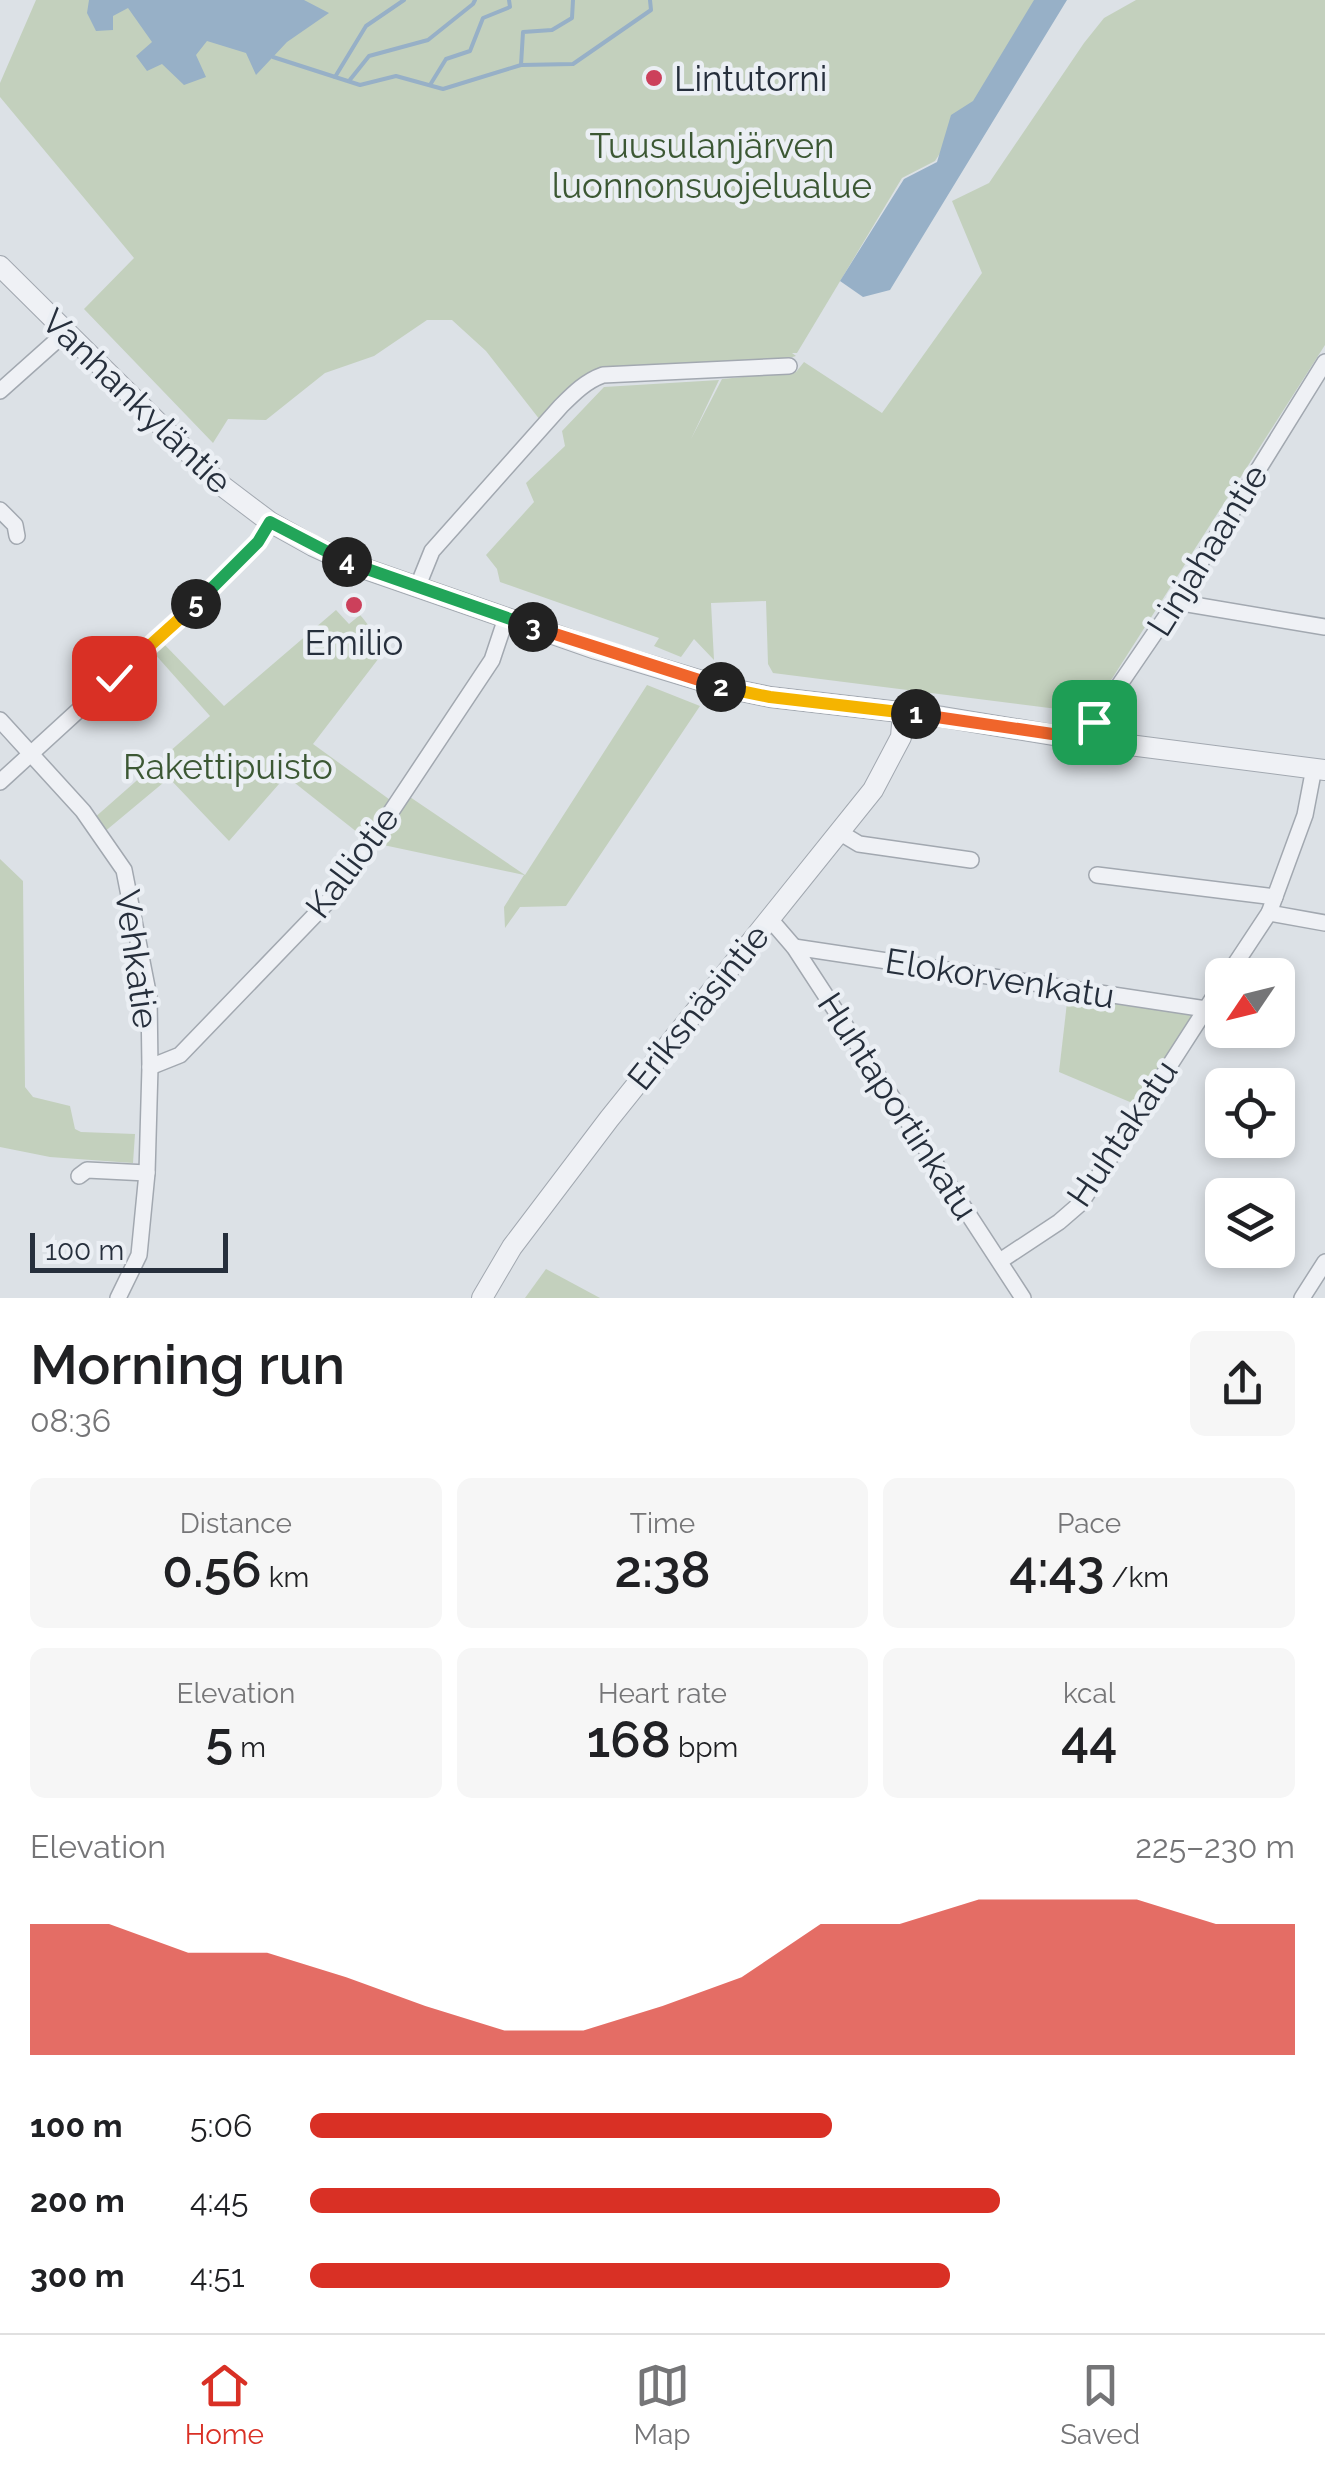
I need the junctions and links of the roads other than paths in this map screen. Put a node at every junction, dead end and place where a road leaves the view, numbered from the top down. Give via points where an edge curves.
1 (0, 266) edge
2 (65, 333) junction
3 (1325, 362) edge
4 (789, 366) dead end
5 (0, 391) edge
6 (0, 510) edge
7 (270, 522) junction
8 (17, 536) dead end
9 (417, 588) junction
10 (1176, 602) junction
11 (506, 618) junction
12 (1325, 627) edge
13 (903, 712) junction
14 (0, 720) edge
15 (1093, 740) junction
16 (32, 754) junction
17 (1319, 769) edge
18 (0, 782) edge
19 (839, 832) junction
20 (971, 860) dead end
21 (1096, 875) dead end
22 (1272, 906) junction
23 (770, 918) junction
24 (1325, 923) edge
25 (794, 947) junction
26 (1239, 958) edge
27 (1205, 1009) edge
28 (1205, 1011) edge
29 (150, 1068) junction
30 (147, 1173) junction
31 (78, 1176) dead end
32 (1000, 1261) junction
33 (1325, 1262) edge
34 (118, 1298) edge
35 (482, 1298) edge
36 (1023, 1298) edge
37 (1302, 1298) edge

1 - 2 street, Vanhankyläntie
2 - 5 street
2 - 7 street, Vanhankyläntie via 196,463
3 - 10 street, Linjahaantie
4 - 9 street via 595,378 561,406 432,551
6 - 8 street
7 - 9 street, Vanhankyläntie via 354,566
7 - 16 street via 222,579
9 - 11 street, Vanhankyläntie
10 - 12 street
10 - 15 street, Linjahaantie via 1094,722
11 - 13 street, Vanhankyläntie via 722,687
11 - 29 street, Kalliotie via 492,660 339,890 180,1055
13 - 15 street, Vanhankyläntie
13 - 19 street, Eriksnäsintie via 892,757
14 - 16 street, Vehkatie
15 - 17 street, Vanhankyläntie
16 - 18 street
16 - 29 street, Vehkatie via 124,870 149,997
17 - 22 street
19 - 20 street via 858,844
19 - 23 street, Eriksnäsintie
21 - 22 street via 1188,884
22 - 24 street
22 - 26 street
23 - 25 street, Huhtaportinkatu
23 - 35 street, Eriksnäsintie via 609,1119
25 - 27 street, Elokorvenkatu
25 - 32 street, Huhtaportinkatu
28 - 32 street, Huhtakatu via 1081,1203
29 - 30 street, Vehkatie
30 - 31 street via 87,1170
30 - 34 street, Vehkatie via 139,1255
32 - 36 street, Huhtaportinkatu
33 - 37 street

